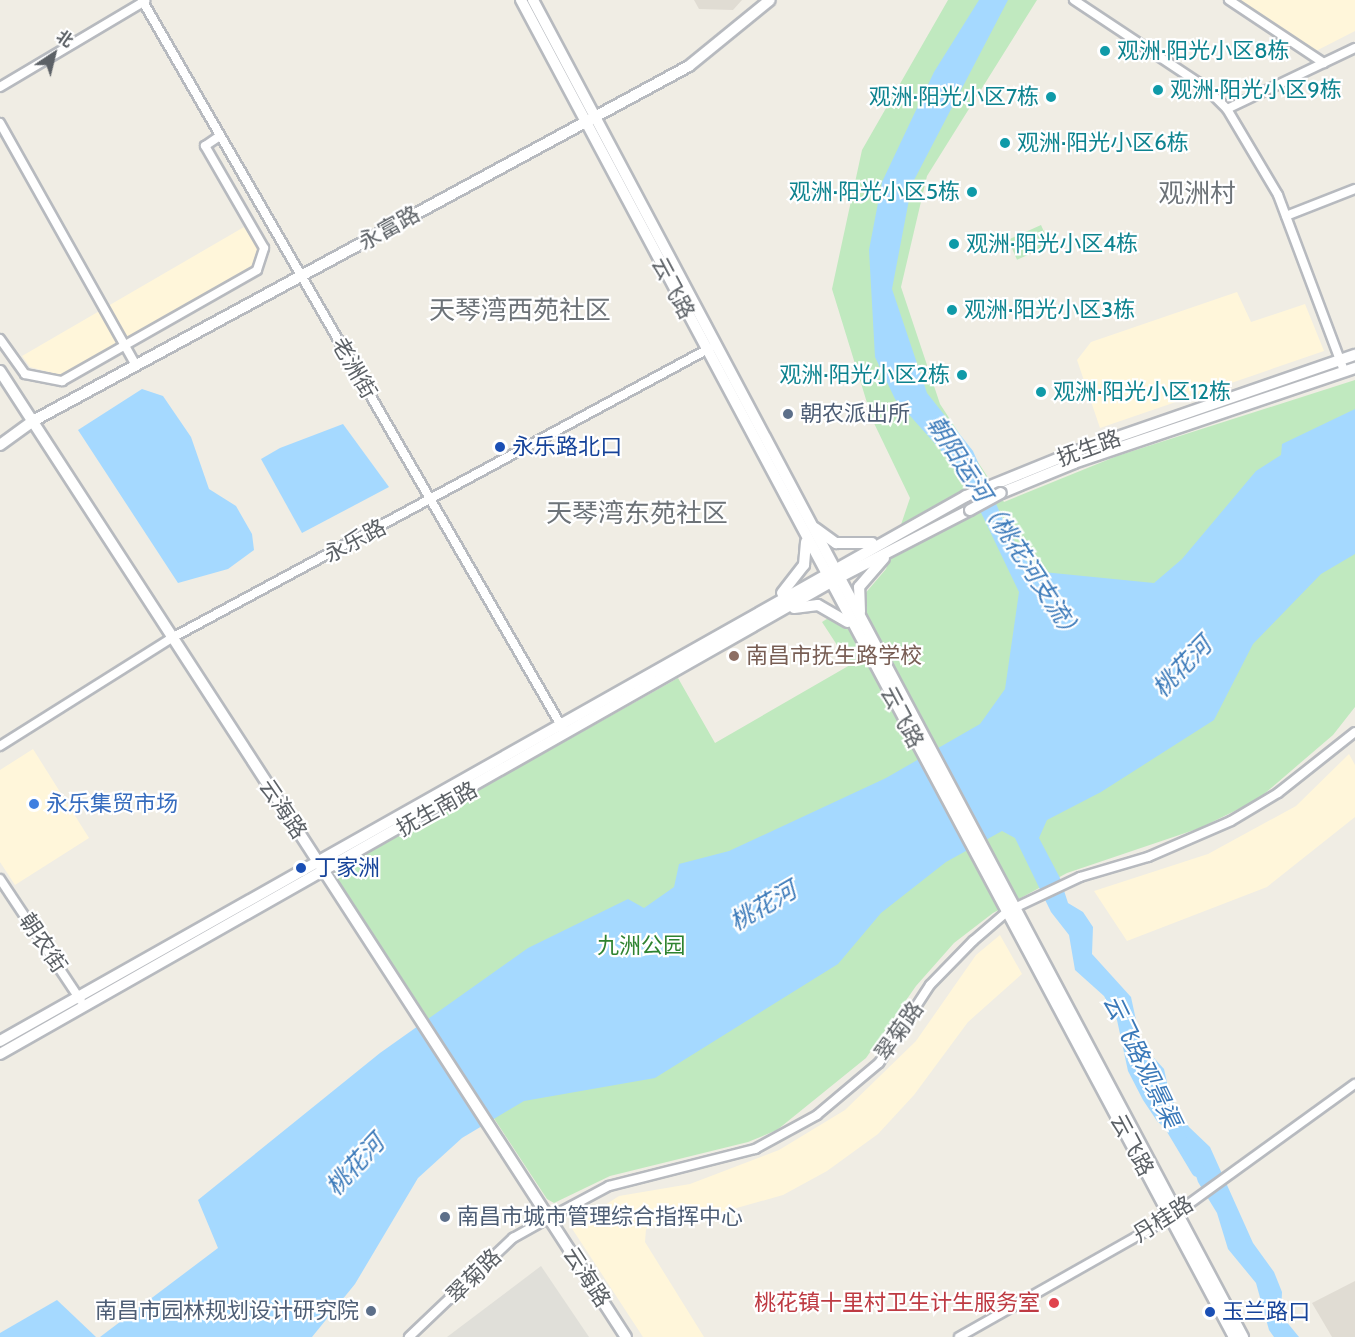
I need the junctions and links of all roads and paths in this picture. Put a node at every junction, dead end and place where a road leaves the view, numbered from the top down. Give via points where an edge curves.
1 (521, 0) edge
2 (533, 0) edge
3 (770, 0) edge
4 (1074, 0) edge
5 (1229, 0) edge
6 (143, 1) edge
7 (1354, 49) edge
8 (1324, 63) junction
9 (0, 87) edge
10 (1227, 109) junction
11 (589, 118) junction
12 (0, 123) edge
13 (220, 136) junction
14 (1355, 189) edge
15 (1286, 216) junction
16 (301, 276) junction
17 (0, 339) edge
18 (125, 345) junction
19 (711, 347) junction
20 (1355, 355) edge
21 (136, 365) junction
22 (1342, 366) junction
23 (1355, 368) edge
24 (0, 371) edge
25 (33, 421) junction
26 (0, 445) edge
27 (1000, 488) junction
28 (431, 501) junction
29 (811, 524) junction
30 (804, 536) junction
31 (884, 540) junction
32 (891, 551) junction
33 (832, 575) junction
34 (772, 603) junction
35 (777, 614) junction
36 (861, 618) junction
37 (853, 627) junction
38 (170, 639) junction
39 (559, 723) junction
40 (1355, 732) edge
41 (567, 735) junction
42 (0, 746) edge
43 (981, 853) junction
44 (318, 861) junction
45 (325, 872) junction
46 (0, 879) edge
47 (1011, 909) junction
48 (78, 996) junction
49 (84, 1007) junction
50 (0, 1041) edge
51 (0, 1054) edge
52 (1355, 1084) edge
53 (1174, 1215) junction
54 (549, 1218) junction
55 (409, 1337) edge
56 (626, 1337) edge
57 (959, 1337) edge
58 (1234, 1337) edge
59 (1243, 1337) edge

1 - 11 main road, 云飞路
2 - 11 main road, 云飞路
3 - 11 main road, 永富路 via 689,66
4 - 10 street via 1205,87
5 - 8 street
6 - 9 street
6 - 13 street, 老洲街
7 - 8 street
8 - 10 street
10 - 15 street via 1262,162
11 - 16 main road, 永富路
11 - 19 main road, 云飞路
12 - 18 street
13 - 16 street, 老洲街
13 - 18 street via 205,146 264,248 257,270
14 - 15 street
15 - 22 street
16 - 21 main road, 永富路
16 - 28 street, 老洲街
17 - 18 street via 25,374 62,381
18 - 21 street
19 - 28 street, 永乐路
19 - 29 main road, 云飞路
19 - 30 main road, 云飞路
20 - 22 main road, 抚生路
21 - 25 main road, 永富路
22 - 23 main road, 抚生路
22 - 27 main road, 抚生路
24 - 25 main road, 云海路
25 - 26 main road, 永富路
25 - 38 main road, 云海路
27 - 31 main road, 抚生路 via 966,496
27 - 32 main road, 抚生路, bridge via 970,510
28 - 38 street, 永乐路
28 - 39 street, 老洲街
29 - 31 main road via 836,543 864,545
29 - 33 main road, 云飞路
30 - 33 main road, 云飞路
30 - 34 main road via 804,565
31 - 33 main road, 抚生路
32 - 33 main road, 抚生路
32 - 36 main road via 860,587
33 - 34 main road, 抚生南路
33 - 35 main road, 抚生南路
33 - 36 main road, 云飞路
33 - 37 main road, 云飞路
34 - 39 main road, 抚生南路
35 - 37 main road via 806,604 818,605 837,613
35 - 41 main road, 抚生南路
36 - 43 main road, 云飞路
37 - 43 main road, 云飞路
38 - 42 street, 永乐路
38 - 44 main road, 云海路
39 - 41 street, 老洲街
39 - 44 main road, 抚生南路
40 - 47 street, 翠菊路 via 1278,793 1231,821 1148,857 1080,877
41 - 45 main road, 抚生南路
43 - 47 main road, 云飞路
44 - 45 main road, 云海路
44 - 48 main road, 抚生南路
45 - 49 main road, 抚生南路
45 - 54 main road, 云海路
46 - 48 street, 朝农街
47 - 53 main road, 云飞路
47 - 54 street, 翠菊路 via 930,986 879,1063 817,1115 755,1149 609,1186
48 - 49 street, 朝农街
48 - 50 main road, 抚生南路
49 - 51 main road, 抚生南路
52 - 53 street, 丹桂路
53 - 57 street, 丹桂路
53 - 58 main road, 云飞路
53 - 59 main road, 云飞路
54 - 55 street, 翠菊路 via 513,1238
54 - 56 main road, 云海路

